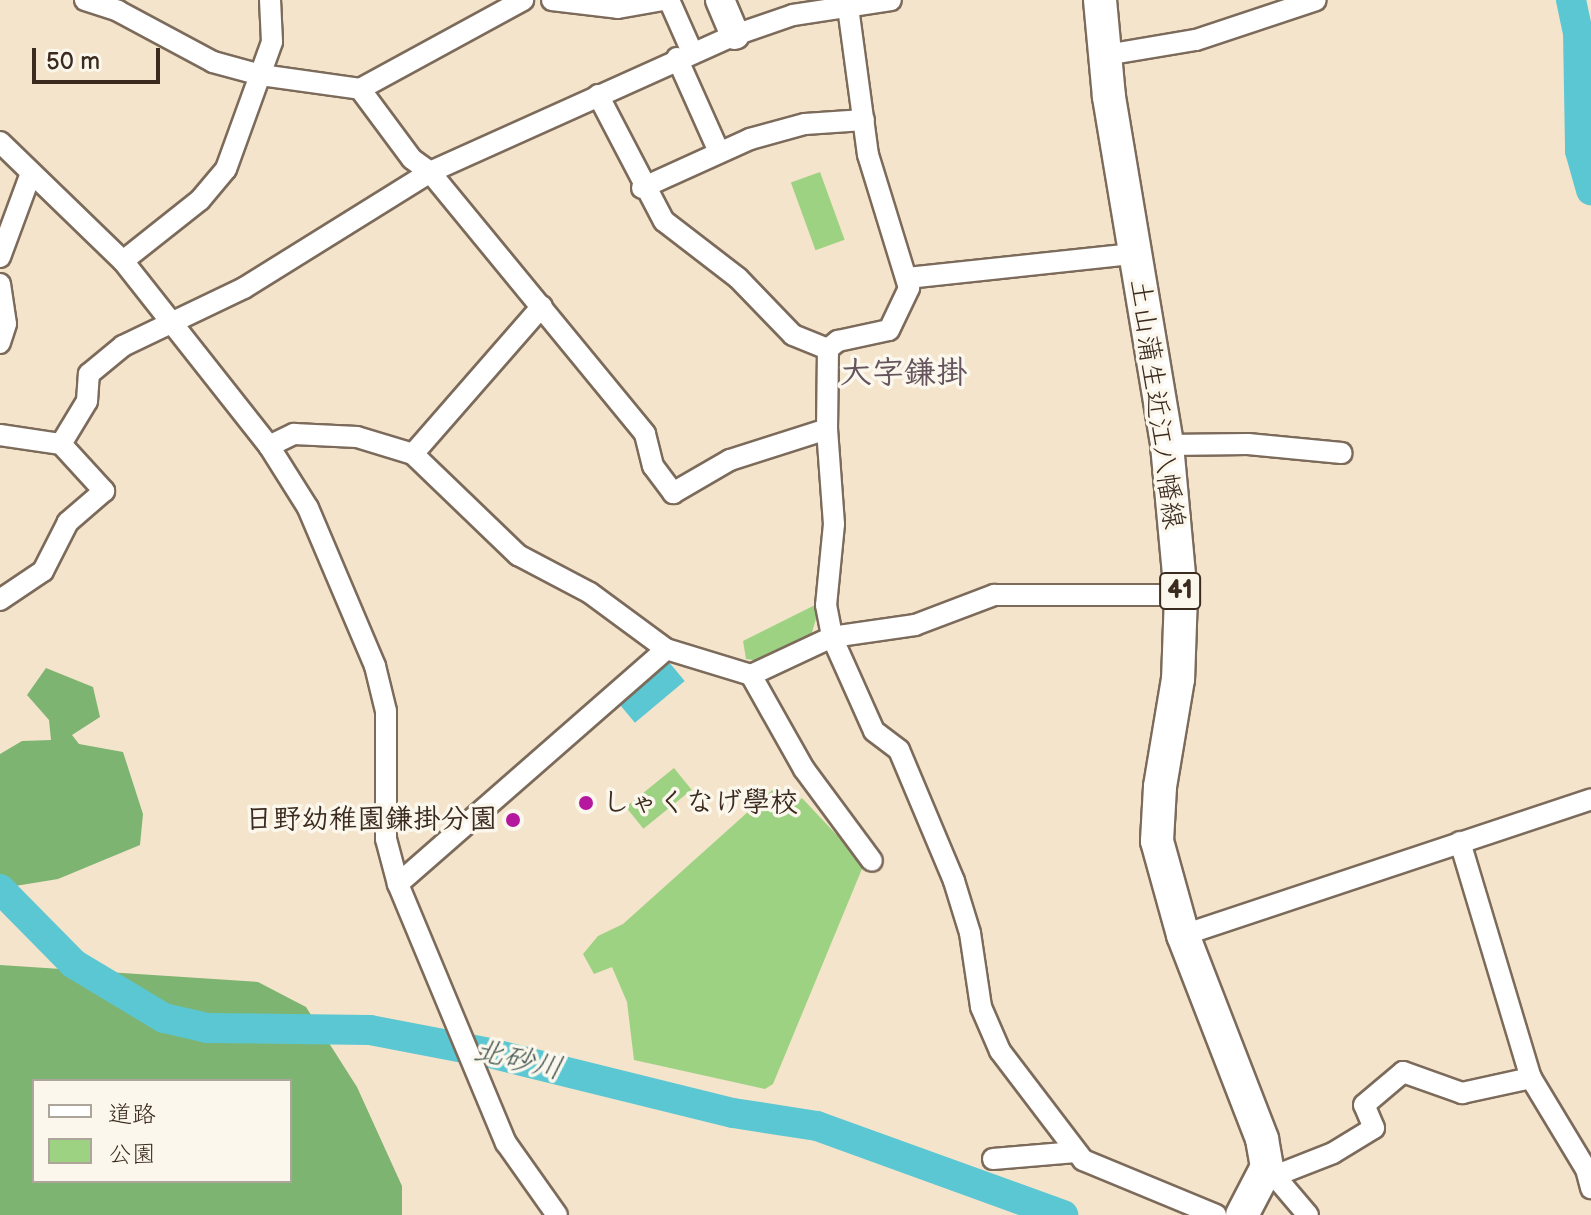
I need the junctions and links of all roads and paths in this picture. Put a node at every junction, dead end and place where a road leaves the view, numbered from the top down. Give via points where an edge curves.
1 (85, 0) edge
2 (270, 0) edge
3 (523, 0) edge
4 (552, 0) edge
5 (666, 0) edge
6 (720, 0) edge
7 (891, 0) edge
8 (1100, 0) edge
9 (1316, 0) edge
10 (848, 7) junction
11 (735, 35) junction
12 (685, 55) junction
13 (1106, 55) junction
14 (261, 75) junction
15 (360, 89) junction
16 (598, 95) junction
17 (864, 120) junction
18 (0, 142) edge
19 (719, 152) junction
20 (430, 172) junction
21 (31, 173) junction
22 (642, 188) junction
23 (1133, 254) junction
24 (0, 257) edge
25 (123, 261) junction
26 (908, 278) junction
27 (0, 284) edge
28 (542, 306) junction
29 (172, 324) junction
30 (0, 343) edge
31 (828, 349) junction
32 (827, 429) junction
33 (0, 435) edge
34 (61, 444) junction
35 (1167, 445) junction
36 (269, 446) junction
37 (1342, 453) dead end
38 (413, 454) junction
39 (1181, 595) junction
40 (0, 600) edge
41 (832, 637) junction
42 (666, 649) junction
43 (751, 675) junction
44 (1591, 799) edge
45 (1460, 842) junction
46 (872, 861) dead end
47 (398, 884) junction
48 (1183, 935) junction
49 (1531, 1078) junction
50 (1076, 1152) junction
51 (993, 1159) dead end
52 (1272, 1171) junction
53 (1591, 1188) edge
54 (557, 1215) edge
55 (1216, 1215) edge
56 (1242, 1215) edge
57 (1308, 1215) edge

1 - 14 street via 118,11 213,62
2 - 14 street via 272,42
3 - 15 street
4 - 5 street via 618,8
5 - 12 street
6 - 11 street
7 - 10 street
8 - 13 main road, 土山蒲生近江八幡線 / 41
9 - 13 street via 1196,40
10 - 11 street via 793,15
10 - 17 street
11 - 12 street
12 - 16 street
12 - 19 street
13 - 23 main road, 土山蒲生近江八幡線 / 41
14 - 15 street
14 - 25 street via 226,169 200,200
15 - 20 street via 412,159
16 - 20 street
16 - 22 street
17 - 19 street via 805,124
17 - 26 street via 868,155
18 - 21 street
19 - 22 street
20 - 28 street
20 - 29 street via 244,288
21 - 24 street
21 - 25 street via 71,205
22 - 31 street via 664,221 738,278 783,327
23 - 26 street
23 - 35 main road, 土山蒲生近江八幡線 / 41
25 - 29 street
26 - 31 street via 909,288 889,330 838,341
27 - 30 street via 6,324
28 - 32 street via 645,434 653,466 673,493 730,460
28 - 38 street
29 - 34 street via 123,346 89,374 87,401
29 - 36 street
31 - 32 street
32 - 41 street via 834,504 827,574
33 - 34 street
34 - 40 street via 104,491 68,522 43,571
35 - 37 street via 1248,444
35 - 39 main road, 土山蒲生近江八幡線 / 41
36 - 38 street via 294,434 357,437
36 - 47 street via 308,508 375,666 386,711 386,839
38 - 42 street via 518,555 590,593
39 - 41 street via 1014,592 915,625
39 - 48 main road, 土山蒲生近江八幡線 / 41 via 1178,679 1157,841
41 - 43 street
41 - 50 street via 874,731 899,750 954,881 970,933 981,1007 1000,1051
42 - 43 street
42 - 47 street
43 - 46 street via 804,769
44 - 45 street
45 - 48 street
45 - 49 street
47 - 54 street via 506,1143
48 - 52 main road, 土山蒲生近江八幡線 / 41
49 - 52 street via 1462,1093 1403,1072 1364,1105 1374,1128 1333,1153
49 - 53 street via 1586,1169
50 - 51 street
50 - 55 street via 1108,1175
52 - 56 main road
52 - 57 street

